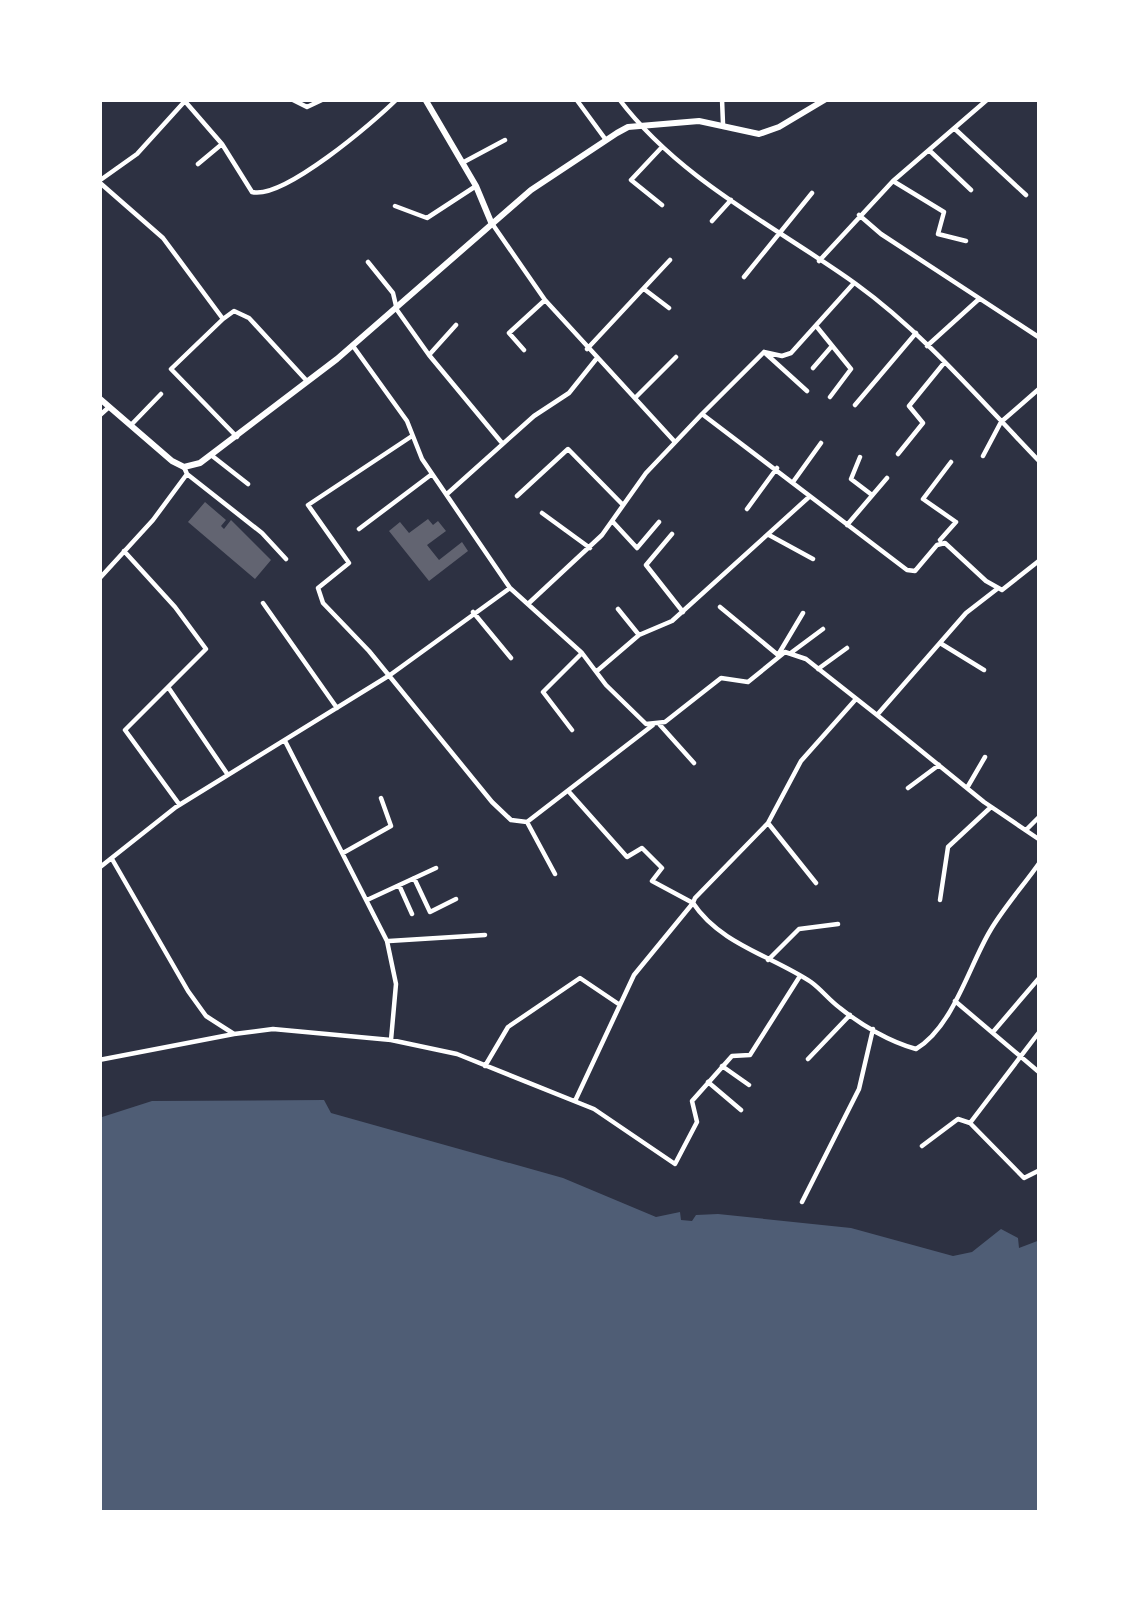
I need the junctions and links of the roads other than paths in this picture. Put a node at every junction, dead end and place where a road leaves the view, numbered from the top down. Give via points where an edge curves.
1 (291, 99) edge
2 (324, 99) edge
3 (398, 99) edge
4 (425, 99) edge
5 (577, 99) edge
6 (620, 99) edge
7 (722, 99) edge
8 (826, 99) edge
9 (988, 99) edge
10 (186, 100) edge
11 (724, 124) junction
12 (640, 126) junction
13 (955, 129) junction
14 (505, 140) dead end
15 (606, 140) junction
16 (222, 144) junction
17 (662, 147) junction
18 (930, 151) junction
19 (462, 163) junction
20 (198, 164) dead end
21 (893, 181) junction
22 (99, 182) edge
23 (476, 186) junction
24 (971, 190) dead end
25 (812, 193) dead end
26 (1026, 195) dead end
27 (731, 200) junction
28 (395, 206) dead end
29 (662, 206) dead end
30 (859, 215) junction
31 (712, 221) dead end
32 (491, 222) junction
33 (778, 232) junction
34 (966, 241) dead end
35 (670, 260) dead end
36 (819, 261) junction
37 (368, 262) dead end
38 (744, 277) dead end
39 (854, 283) junction
40 (644, 289) junction
41 (979, 298) junction
42 (545, 300) junction
43 (669, 308) dead end
44 (397, 310) junction
45 (223, 319) junction
46 (456, 325) dead end
47 (817, 327) junction
48 (916, 333) junction
49 (1040, 338) edge
50 (353, 346) junction
51 (832, 346) junction
52 (927, 346) junction
53 (587, 349) junction
54 (524, 350) dead end
55 (764, 352) junction
56 (429, 355) junction
57 (676, 357) dead end
58 (597, 358) junction
59 (944, 363) junction
60 (813, 368) dead end
61 (307, 381) junction
62 (1040, 388) edge
63 (807, 391) dead end
64 (160, 394) dead end
65 (830, 397) dead end
66 (99, 398) edge
67 (635, 398) junction
68 (855, 406) dead end
69 (109, 407) junction
70 (703, 414) junction
71 (99, 416) edge
72 (1001, 422) junction
73 (131, 425) junction
74 (413, 434) junction
75 (236, 436) junction
76 (502, 442) junction
77 (675, 442) junction
78 (821, 443) dead end
79 (898, 454) dead end
80 (211, 455) junction
81 (983, 456) dead end
82 (860, 457) dead end
83 (951, 462) dead end
84 (1040, 462) edge
85 (777, 468) junction
86 (186, 471) junction
87 (432, 474) junction
88 (887, 478) dead end
89 (793, 482) junction
90 (248, 484) dead end
91 (447, 494) junction
92 (872, 495) junction
93 (517, 496) dead end
94 (809, 496) junction
95 (622, 504) junction
96 (747, 509) dead end
97 (542, 513) dead end
98 (613, 522) junction
99 (659, 522) dead end
100 (847, 525) junction
101 (359, 529) dead end
102 (672, 534) dead end
103 (769, 536) junction
104 (937, 545) junction
105 (590, 548) junction
106 (124, 551) junction
107 (286, 559) dead end
108 (813, 559) dead end
109 (1040, 560) edge
110 (99, 578) edge
111 (510, 588) junction
112 (997, 589) junction
113 (263, 604) dead end
114 (527, 605) junction
115 (720, 608) dead end
116 (618, 609) dead end
117 (473, 611) junction
118 (683, 612) junction
119 (803, 613) dead end
120 (823, 628) dead end
121 (639, 635) junction
122 (940, 643) junction
123 (847, 648) dead end
124 (792, 652) junction
125 (582, 653) junction
126 (778, 656) junction
127 (511, 658) dead end
128 (818, 669) junction
129 (984, 670) dead end
130 (597, 671) junction
131 (390, 675) junction
132 (168, 687) junction
133 (856, 699) junction
134 (337, 708) junction
135 (877, 715) junction
136 (656, 725) junction
137 (572, 730) dead end
138 (285, 741) junction
139 (986, 757) dead end
140 (694, 764) dead end
141 (938, 765) junction
142 (228, 775) junction
143 (908, 788) dead end
144 (968, 788) junction
145 (569, 792) junction
146 (381, 799) dead end
147 (179, 805) junction
148 (992, 807) junction
149 (1040, 816) edge
150 (527, 822) junction
151 (768, 823) junction
152 (1026, 830) junction
153 (1040, 840) edge
154 (344, 854) junction
155 (112, 859) junction
156 (1040, 862) edge
157 (99, 868) edge
158 (436, 868) dead end
159 (555, 874) dead end
160 (414, 878) junction
161 (816, 883) dead end
162 (399, 886) junction
163 (456, 898) dead end
164 (367, 900) junction
165 (940, 900) dead end
166 (693, 903) junction
167 (412, 914) dead end
168 (838, 924) dead end
169 (485, 935) dead end
170 (387, 941) junction
171 (768, 960) junction
172 (800, 976) junction
173 (1040, 977) edge
174 (955, 1001) junction
175 (620, 1005) junction
176 (850, 1015) junction
177 (873, 1029) junction
178 (1040, 1031) edge
179 (993, 1032) junction
180 (234, 1034) junction
181 (391, 1040) junction
182 (1021, 1054) junction
183 (808, 1059) dead end
184 (99, 1060) edge
185 (485, 1066) junction
186 (722, 1066) junction
187 (1040, 1073) edge
188 (708, 1082) junction
189 (749, 1085) dead end
190 (575, 1101) junction
191 (741, 1110) dead end
192 (970, 1124) junction
193 (922, 1146) dead end
194 (1040, 1170) edge
195 (802, 1202) dead end

1 - 2 street via 307,107
3 - 16 street via 316,164 261,195
4 - 19 street
5 - 15 street
6 - 12 street
7 - 11 street
8 - 11 street via 759,134
9 - 13 street
10 - 16 street
10 - 22 street
11 - 12 street
12 - 15 street
12 - 17 street
13 - 18 street
13 - 26 street
14 - 19 street
15 - 32 street
16 - 20 street
17 - 27 street
17 - 29 street via 631,179
18 - 21 street
18 - 24 street
19 - 23 street
21 - 30 street
21 - 34 street via 944,212 938,234
22 - 45 street via 163,238
23 - 28 street via 427,218
23 - 32 street
25 - 33 street
27 - 31 street
27 - 33 street
30 - 36 street
30 - 41 street
32 - 42 street
32 - 44 street
33 - 36 street
33 - 38 street
35 - 40 street
36 - 39 street
37 - 44 street
39 - 47 street
39 - 48 street
40 - 43 street
40 - 53 street
41 - 49 street
41 - 52 street
42 - 53 street
42 - 54 street via 509,333
44 - 50 street
44 - 56 street
45 - 61 street via 234,311 249,318
45 - 75 street via 171,369
46 - 56 street
47 - 51 street
47 - 55 street via 790,353
48 - 52 street
48 - 68 street
50 - 61 street
50 - 74 street
51 - 60 street
51 - 65 street via 851,369
52 - 59 street
53 - 58 street
55 - 63 street
55 - 70 street
56 - 76 street
57 - 67 street
58 - 67 street
58 - 76 street via 569,393
59 - 72 street
59 - 79 street via 909,406 922,423
61 - 75 street
62 - 72 street
64 - 73 street
66 - 69 street
67 - 77 street
69 - 71 street
69 - 73 street
70 - 77 street
70 - 85 street
72 - 81 street
72 - 84 street
73 - 86 street
74 - 87 street
74 - 131 street via 308,505 349,563 319,594
75 - 80 street
76 - 91 street
77 - 95 street
78 - 89 street
80 - 86 street
80 - 90 street
82 - 92 street via 851,479
83 - 104 street via 923,499 956,522
85 - 89 street
85 - 96 street
86 - 106 street
86 - 107 street
87 - 91 street
87 - 101 street
88 - 92 street
89 - 94 street
91 - 111 street
92 - 100 street
93 - 95 street via 568,449
94 - 100 street
94 - 103 street
95 - 98 street
97 - 105 street
98 - 99 street via 637,548
98 - 105 street
100 - 104 street via 911,571
102 - 118 street via 646,565
103 - 108 street
103 - 118 street
104 - 112 street via 951,546
105 - 114 street
106 - 110 street
106 - 132 street via 206,650
109 - 112 street
111 - 114 street
111 - 117 street
112 - 122 street
113 - 134 street
114 - 125 street
115 - 126 street
116 - 121 street
117 - 127 street
117 - 131 street
118 - 121 street
119 - 126 street
120 - 124 street
121 - 130 street
122 - 129 street
122 - 135 street
123 - 128 street
124 - 126 street
124 - 128 street
125 - 130 street
125 - 137 street via 543,692
126 - 136 street via 748,682 721,678
128 - 133 street
130 - 136 street via 640,720
131 - 134 street
131 - 150 street via 502,814
132 - 142 street
132 - 147 street via 125,730
133 - 135 street
133 - 151 street via 801,761
134 - 138 street
135 - 141 street
136 - 140 street
136 - 145 street
138 - 142 street
138 - 154 street
139 - 144 street
141 - 143 street
141 - 144 street
142 - 147 street
144 - 148 street
145 - 150 street
145 - 166 street via 627,857 642,848 662,868 652,881
146 - 154 street via 391,826
147 - 155 street
148 - 152 street
148 - 165 street via 948,847
149 - 152 street
150 - 159 street
151 - 161 street
151 - 166 street
152 - 153 street
154 - 164 street
155 - 157 street
155 - 180 street via 206,1016
156 - 174 street via 993,926
158 - 160 street
160 - 162 street
160 - 163 street via 430,912
162 - 164 street
162 - 167 street
164 - 170 street
166 - 171 street
166 - 175 street via 634,974
168 - 171 street via 799,929
169 - 170 street
170 - 181 street via 396,984
171 - 172 street
172 - 176 street
172 - 186 street via 750,1055
173 - 179 street
174 - 177 street via 916,1049
174 - 179 street
175 - 185 street via 580,978 508,1028
175 - 190 street
176 - 177 street
176 - 183 street
177 - 195 street via 859,1089
178 - 182 street
179 - 182 street
180 - 181 street via 273,1029
180 - 184 street
181 - 185 street
182 - 187 street
182 - 192 street
185 - 190 street
186 - 188 street
186 - 189 street
188 - 190 street via 692,1101 698,1122 675,1164
188 - 191 street
192 - 193 street via 958,1119
192 - 194 street via 1024,1178

